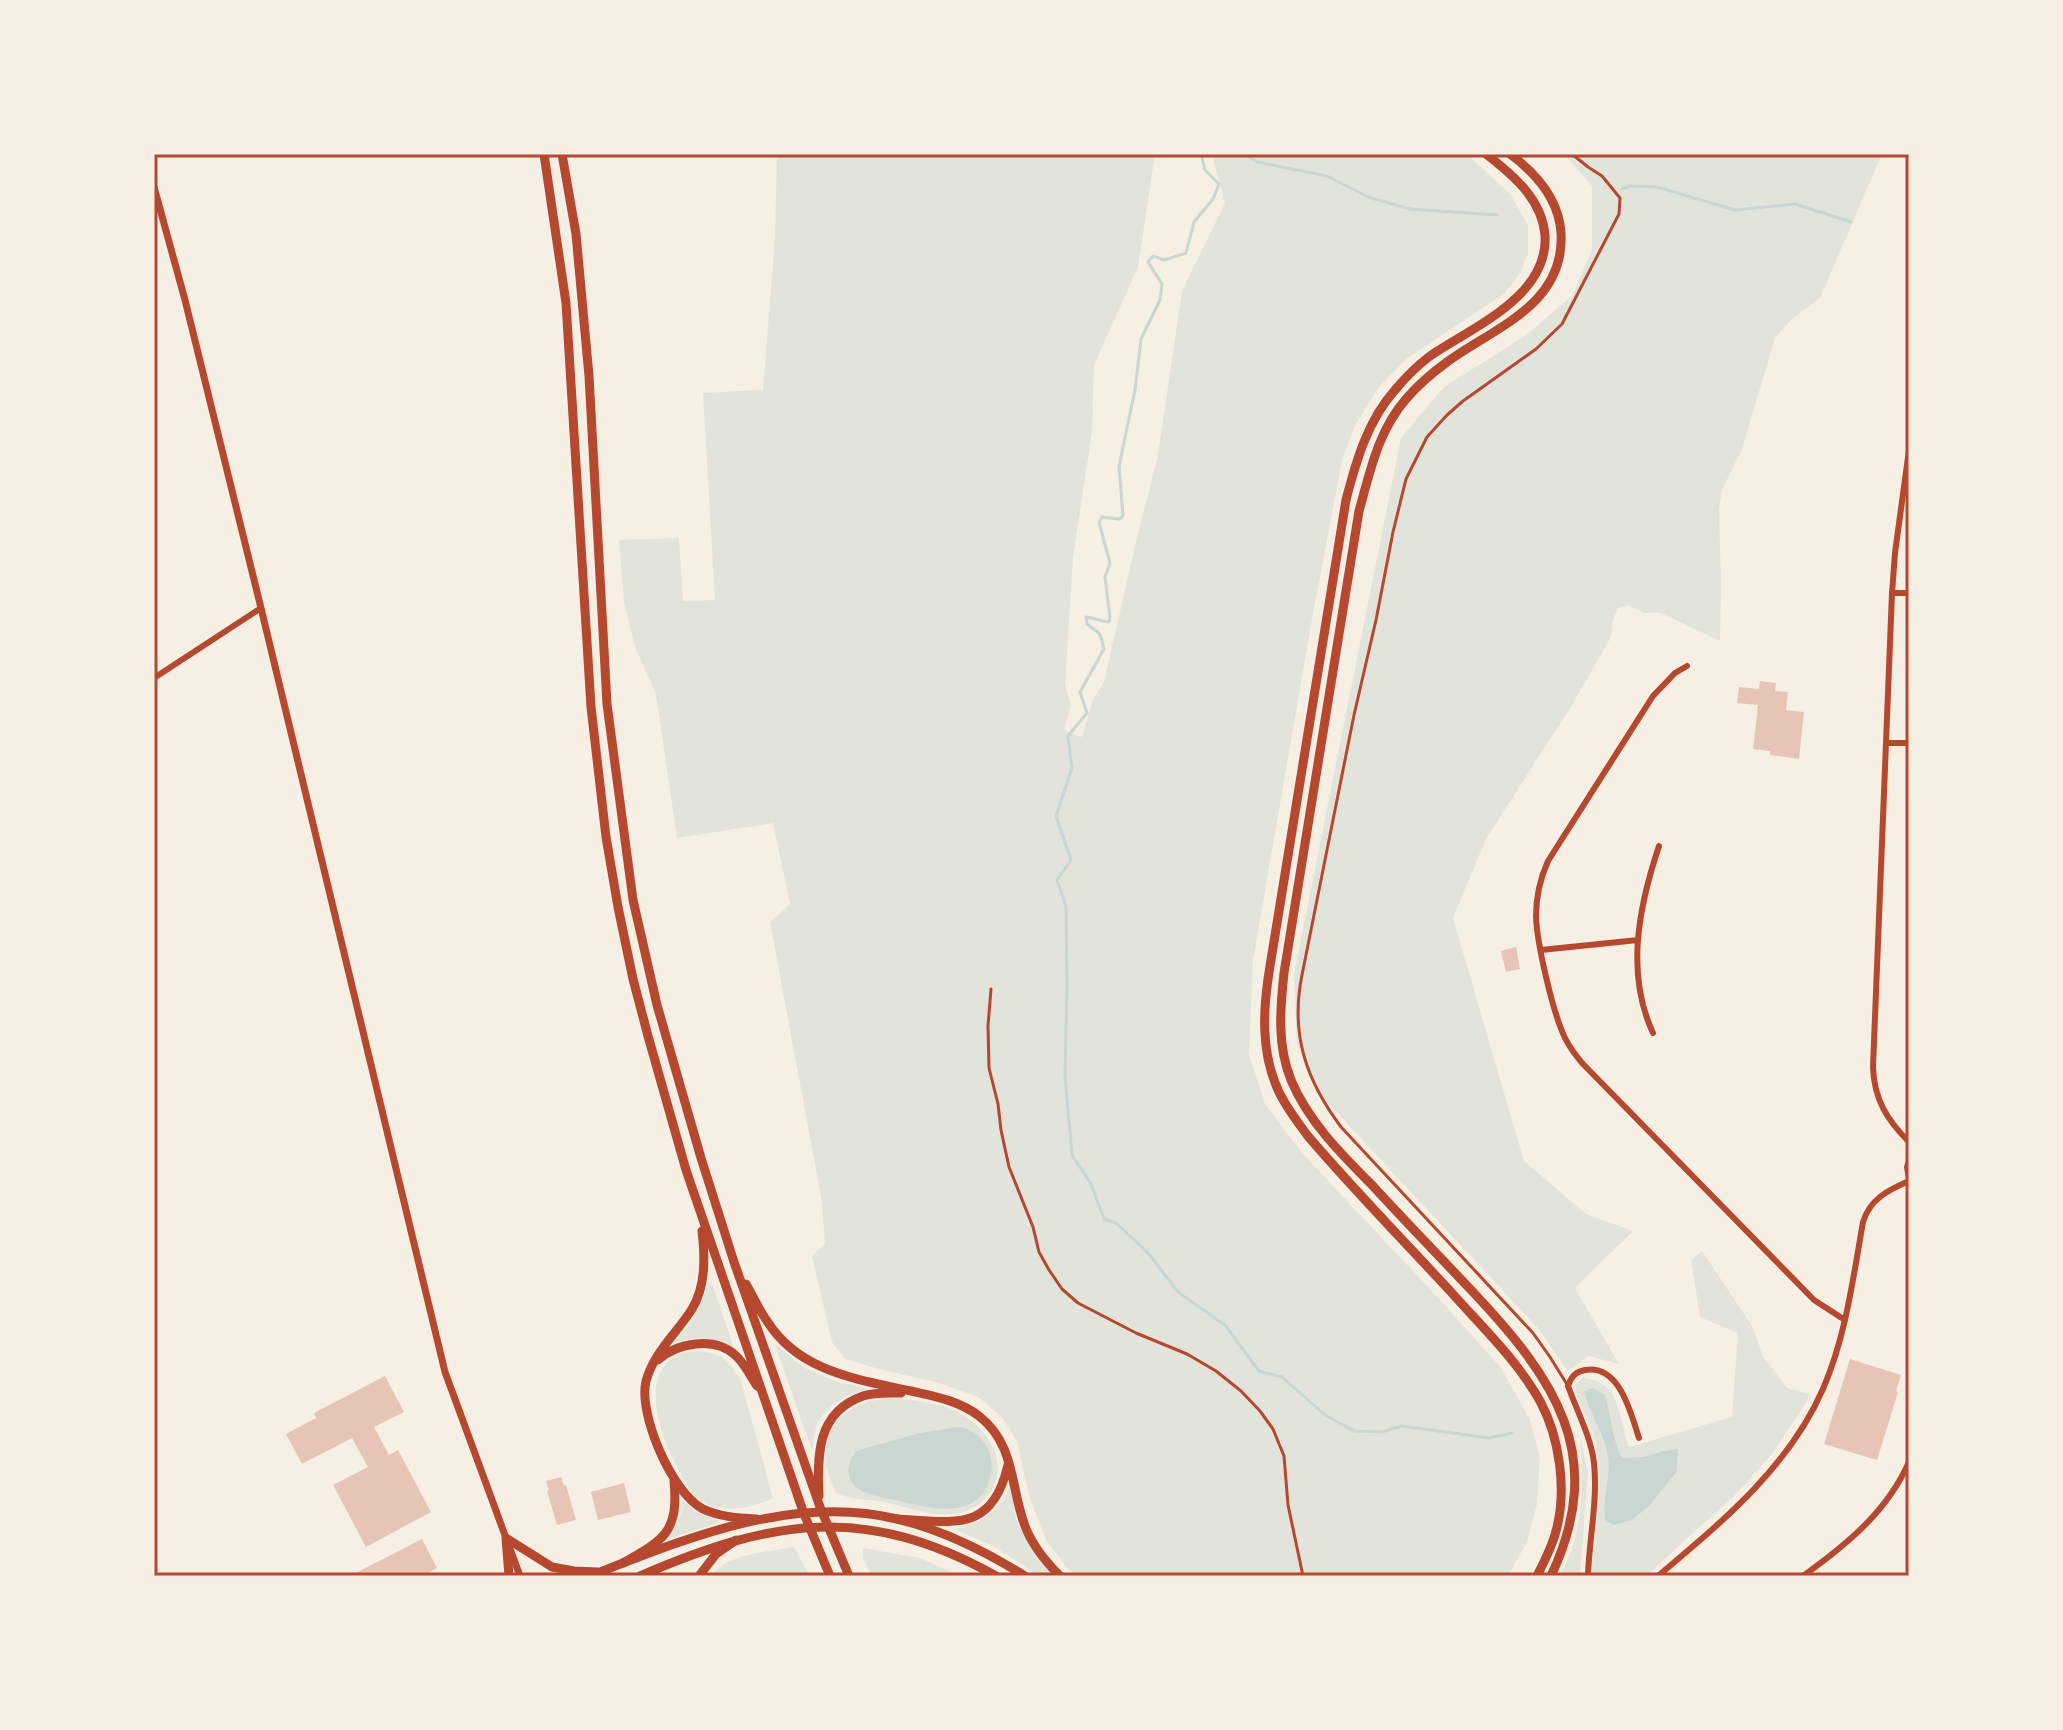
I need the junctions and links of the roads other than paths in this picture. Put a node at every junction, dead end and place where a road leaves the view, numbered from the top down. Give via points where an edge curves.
1 (544, 154) edge
2 (562, 154) edge
3 (1486, 154) edge
4 (1510, 154) edge
5 (1572, 154) edge
6 (154, 187) edge
7 (1909, 450) edge
8 (1892, 593) junction
9 (1909, 593) edge
10 (261, 608) junction
11 (1687, 666) dead end
12 (154, 678) edge
13 (1886, 743) junction
14 (1909, 743) edge
15 (1659, 846) dead end
16 (1638, 940) junction
17 (1541, 950) junction
18 (991, 989) dead end
19 (1653, 1033) dead end
20 (1909, 1142) edge
21 (1909, 1161) edge
22 (1909, 1180) edge
23 (701, 1216) junction
24 (734, 1262) junction
25 (1845, 1320) junction
26 (653, 1365) junction
27 (1568, 1386) junction
28 (916, 1392) junction
29 (764, 1397) junction
30 (1639, 1438) dead end
31 (1009, 1461) junction
32 (1909, 1462) edge
33 (812, 1470) junction
34 (674, 1481) junction
35 (757, 1519) junction
36 (897, 1519) junction
37 (506, 1538) junction
38 (736, 1540) junction
39 (623, 1563) junction
40 (601, 1572) junction
41 (828, 1572) edge
42 (848, 1572) edge
43 (509, 1576) edge
44 (520, 1576) edge
45 (590, 1576) edge
46 (640, 1576) edge
47 (699, 1576) edge
48 (996, 1576) edge
49 (1025, 1576) edge
50 (1060, 1576) edge
51 (1303, 1576) edge
52 (1537, 1576) edge
53 (1551, 1576) edge
54 (1588, 1576) edge
55 (1658, 1576) edge
56 (1803, 1576) edge

1 - 23 main road via 566,303 591,707 606,837 633,979
2 - 24 main road via 576,234 589,376 607,704 633,900 665,1033
3 - 52 main road via 1531,195 1544,222 1546,247 1538,272 1523,293 1427,359 1394,391 1372,424 1355,465 1264,1002 1267,1058 1274,1080 1307,1135 1510,1358 1541,1402 1559,1462 1561,1500 1556,1532
4 - 53 main road via 1554,203 1562,249 1553,279 1538,299 1425,379 1392,417 1374,453 1357,526 1280,1021 1287,1069 1309,1113 1510,1333 1554,1396 1571,1442 1575,1493 1571,1525
5 - 27 lane via 1602,176 1620,198 1619,214 1562,324 1447,415 1427,437 1406,479 1297,1012 1302,1054 1329,1111 1533,1333
6 - 10 street
7 - 8 street
8 - 9 street
8 - 13 street
10 - 12 street
10 - 37 street via 445,1372
11 - 17 street via 1653,696 1548,861 1537,900
13 - 14 street
13 - 20 street via 1874,1080 1883,1110
15 - 16 street
16 - 17 street
16 - 19 street via 1640,991
17 - 25 street via 1564,1036 1583,1064 1814,1300
18 - 51 lane via 989,1068 1009,1167 1039,1252 1062,1289 1078,1303 1216,1371 1260,1411 1284,1456
21 - 22 street
22 - 25 street via 1884,1193 1867,1211
23 - 26 main road via 699,1295
23 - 29 main road
24 - 28 main road via 768,1323 803,1358 839,1375
24 - 33 main road
25 - 55 street via 1824,1387 1792,1445 1752,1492
26 - 29 main road via 689,1345 723,1347 736,1355
26 - 34 main road via 645,1405
27 - 30 street via 1582,1371 1599,1371 1613,1380
27 - 54 street via 1594,1463
28 - 31 main road via 978,1415 999,1437
28 - 33 main road via 865,1395 848,1403 824,1433
29 - 41 main road
31 - 36 main road via 1005,1481 987,1510 962,1521
31 - 50 main road via 1026,1529
32 - 56 street via 1861,1531
33 - 42 main road via 820,1507
34 - 35 main road via 703,1509
34 - 39 main road via 669,1527 662,1538
35 - 36 main road via 841,1512
35 - 39 main road
36 - 49 main road via 937,1531
37 - 40 main road via 552,1567
37 - 43 main road
37 - 44 street
38 - 46 main road
38 - 47 main road
38 - 48 main road via 803,1527 885,1531 949,1552
39 - 40 main road
40 - 45 main road

